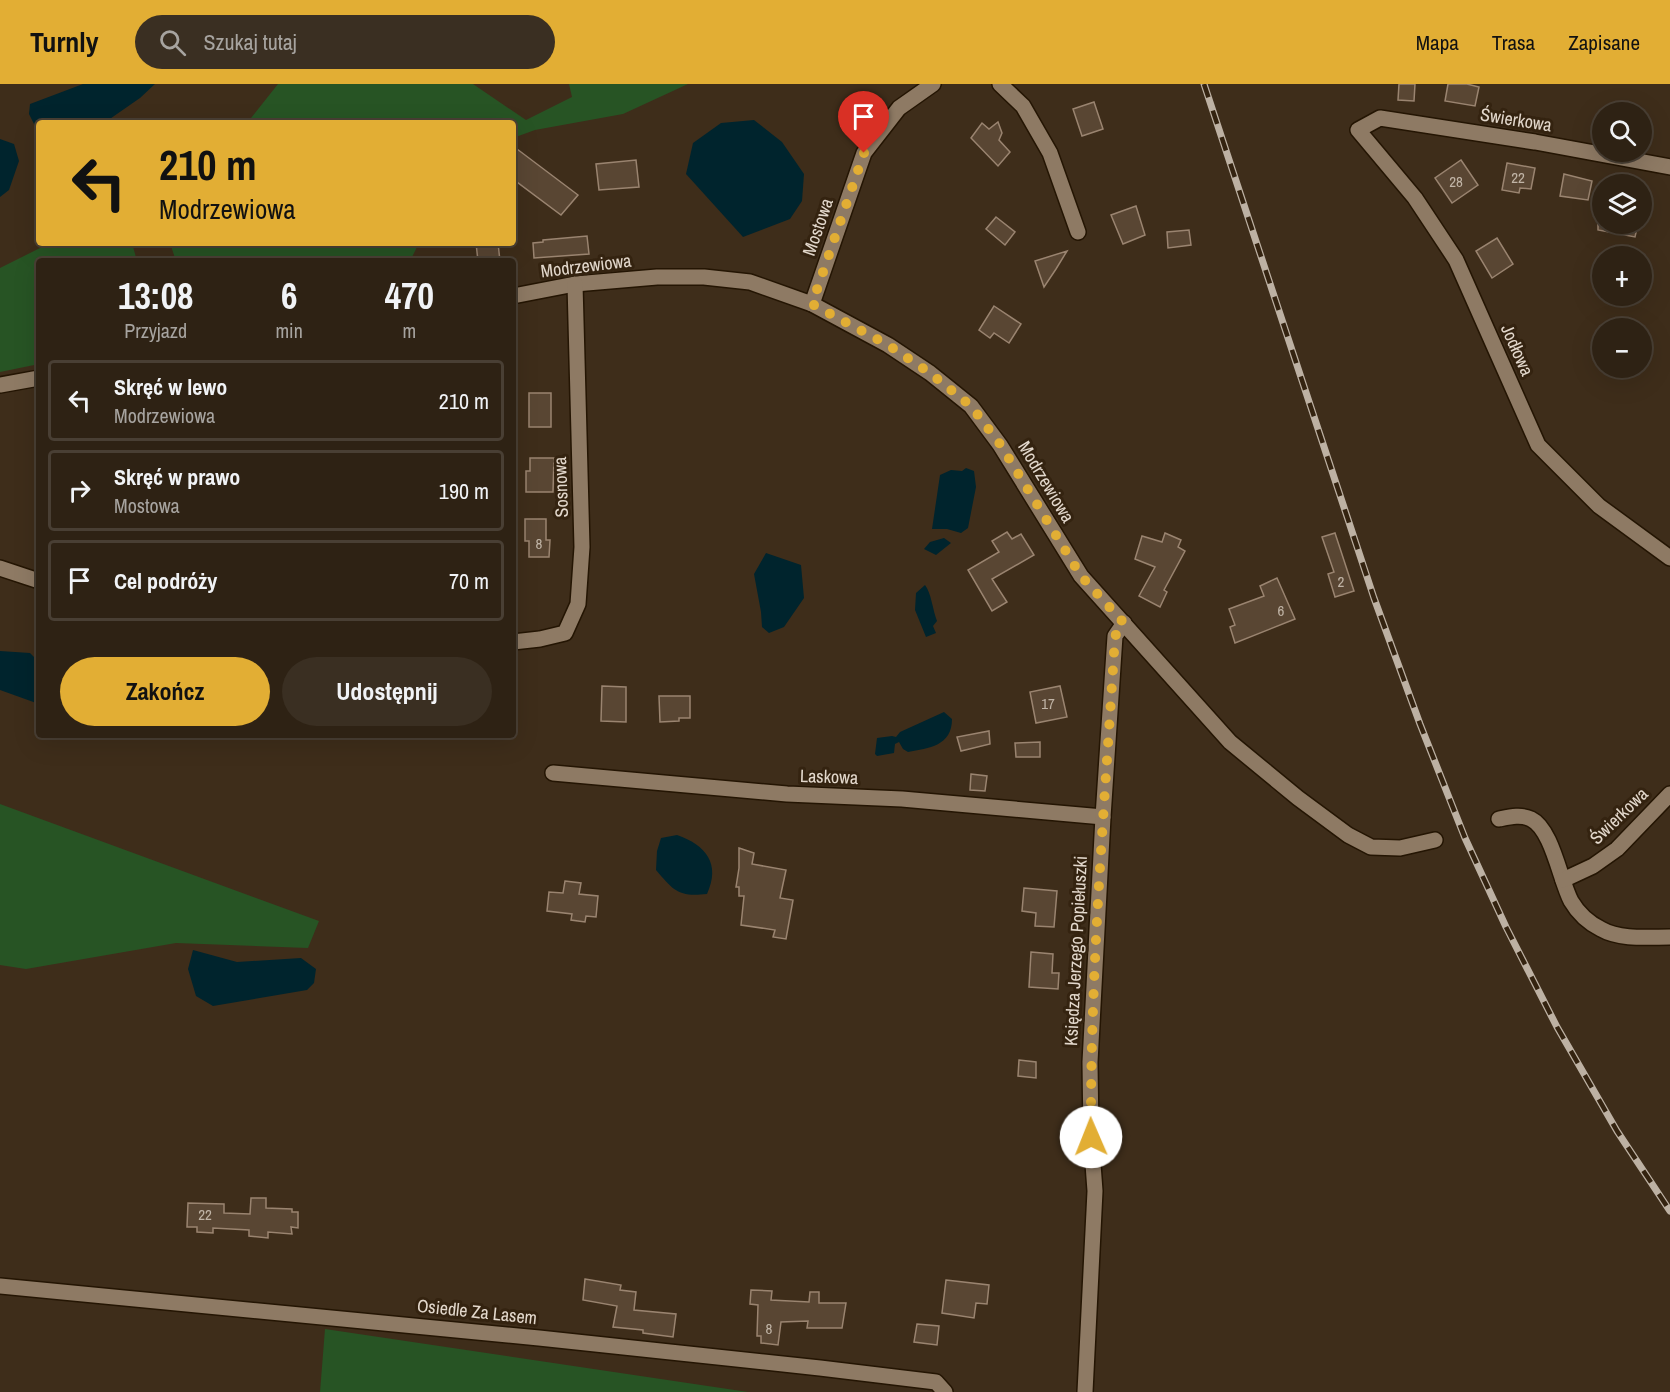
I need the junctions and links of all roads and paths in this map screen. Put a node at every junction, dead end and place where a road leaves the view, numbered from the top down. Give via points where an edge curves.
1 (933, 84) edge
2 (1000, 84) edge
3 (1358, 130) joint
4 (1670, 167) edge
5 (1078, 232) dead end
6 (575, 284) junction
7 (516, 295) edge
8 (812, 304) junction
9 (36, 379) edge
10 (0, 386) edge
11 (1670, 558) edge
12 (0, 567) edge
13 (36, 579) edge
14 (1124, 623) junction
15 (516, 642) edge
16 (553, 773) dead end
17 (1670, 794) edge
18 (1103, 818) junction
19 (1499, 819) dead end
20 (1435, 840) dead end
21 (1563, 880) junction
22 (1670, 937) edge
23 (0, 1286) edge
24 (945, 1392) edge
25 (1085, 1392) edge

1 - 8 street, Mostowa via 899,108 864,153
2 - 5 street via 1023,106 1050,153
3 - 4 street, Świerkowa via 1380,118
3 - 11 street, Jodłowa via 1415,198 1456,260 1538,445 1599,506
6 - 7 street, Modrzewiowa
6 - 8 street, Modrzewiowa via 704,277 750,282
6 - 15 street, Sosnowa via 582,547 578,604 565,633
8 - 14 street, Modrzewiowa via 888,345 971,406 1000,444 1081,576
9 - 10 street
12 - 13 street
14 - 18 street, Księdza Jerzego Popiełuszki via 1115,636
14 - 20 street, Modrzewiowa via 1230,742 1348,835 1371,847 1400,848
16 - 18 street, Laskowa
17 - 21 street, Świerkowa via 1617,849
18 - 25 street, Księdza Jerzego Popiełuszki via 1090,1062 1095,1191
19 - 21 street via 1531,819 1544,829
21 - 22 street via 1572,902 1586,920 1604,931
23 - 24 street, Osiedle Za Lasem via 820,1368 936,1382

